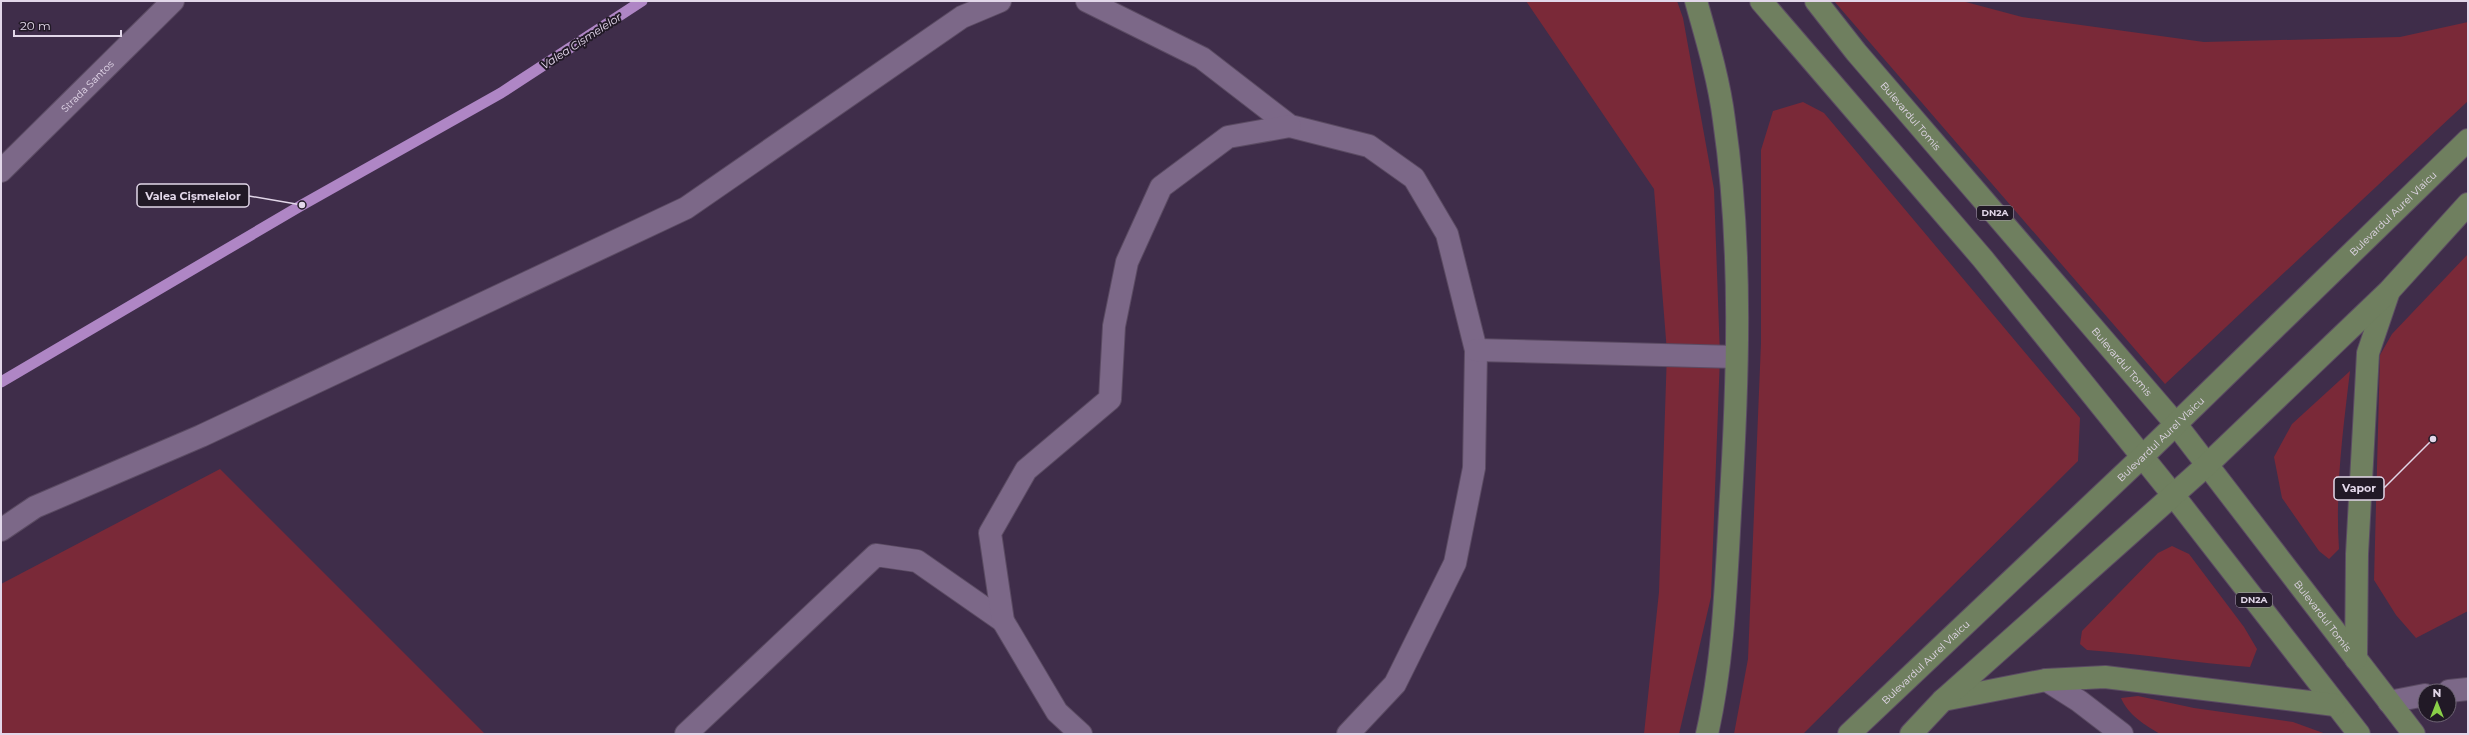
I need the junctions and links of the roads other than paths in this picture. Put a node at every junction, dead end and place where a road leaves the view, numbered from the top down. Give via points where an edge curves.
1 (173, 1) edge
2 (1000, 1) edge
3 (1087, 1) edge
4 (1696, 1) edge
5 (1760, 1) edge
6 (1816, 1) edge
7 (1290, 126) junction
8 (2468, 140) edge
9 (1, 171) edge
10 (2468, 204) edge
11 (2389, 291) junction
12 (1476, 350) junction
13 (1736, 357) junction
14 (2175, 423) junction
15 (2142, 456) junction
16 (2208, 464) junction
17 (2174, 496) junction
18 (1, 530) edge
19 (1003, 621) junction
20 (2356, 659) junction
21 (2046, 680) junction
22 (2468, 688) edge
23 (2457, 690) edge
24 (2417, 697) edge
25 (1942, 701) junction
26 (2389, 702) junction
27 (2335, 705) junction
28 (686, 734) edge
29 (1081, 734) edge
30 (1348, 734) edge
31 (1707, 734) edge
32 (1849, 734) edge
33 (1911, 734) edge
34 (2122, 734) edge
35 (2359, 734) edge
36 (2414, 734) edge

1 - 9 street, Strada Santos
2 - 18 street via 962,17 686,208 201,436 35,507
3 - 7 street via 1202,58
4 - 13 main road via 1724,118 1734,201
5 - 15 main road, DN2A via 1983,259
6 - 14 main road, Bulevardul Tomis / DN2A via 1856,52
7 - 12 street via 1369,146 1414,178 1447,234
7 - 19 street via 1228,137 1161,187 1127,262 1114,326 1110,399 1026,470 990,534
8 - 14 main road, Bulevardul Aurel Vlaicu
10 - 11 main road
11 - 16 main road
11 - 20 main road via 2368,353 2357,554
12 - 13 street
12 - 30 street via 1474,468 1455,563 1395,684
13 - 31 main road via 1724,616
14 - 15 main road, Bulevardul Aurel Vlaicu
14 - 16 main road, Bulevardul Tomis / DN2A
15 - 17 main road, DN2A
15 - 32 main road, Bulevardul Aurel Vlaicu
16 - 17 main road
16 - 20 main road, Bulevardul Tomis / DN2A
17 - 25 main road
17 - 27 main road, DN2A
19 - 28 street via 917,561 876,555
19 - 29 street via 1057,712
20 - 26 main road, Bulevardul Tomis / DN2A
21 - 25 main road
21 - 27 main road via 2105,677
21 - 34 street
22 - 23 street
24 - 26 street
25 - 33 main road
26 - 36 main road, Bulevardul Tomis / DN2A
27 - 35 main road, DN2A

